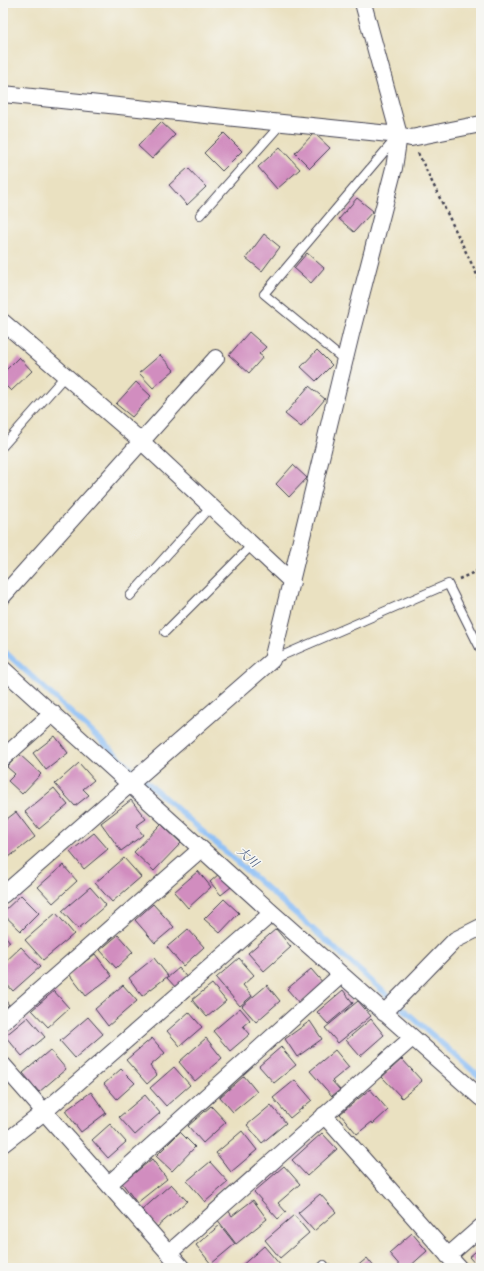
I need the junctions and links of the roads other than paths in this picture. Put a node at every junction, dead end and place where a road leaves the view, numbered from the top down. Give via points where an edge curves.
1 (363, 3) edge
2 (3, 94) edge
3 (282, 123) junction
4 (481, 124) edge
5 (405, 136) junction
6 (200, 215) dead end
7 (3, 322) edge
8 (216, 358) dead end
9 (344, 360) junction
10 (65, 376) junction
11 (141, 441) junction
12 (3, 446) edge
13 (211, 506) junction
14 (252, 545) junction
15 (292, 582) junction
16 (3, 596) edge
17 (130, 596) dead end
18 (165, 632) dead end
19 (481, 650) edge
20 (272, 660) junction
21 (3, 669) edge
22 (53, 713) junction
23 (3, 758) edge
24 (130, 784) junction
25 (201, 849) junction
26 (3, 895) edge
27 (272, 913) junction
28 (481, 927) edge
29 (342, 975) junction
30 (384, 1013) junction
31 (3, 1022) edge
32 (412, 1038) junction
33 (3, 1065) edge
34 (481, 1098) edge
35 (44, 1112) junction
36 (324, 1116) junction
37 (3, 1144) edge
38 (108, 1184) junction
39 (481, 1227) edge
40 (169, 1253) junction
41 (454, 1262) edge
42 (182, 1268) edge
43 (321, 1268) edge
44 (326, 1268) edge

1 - 5 street
2 - 3 street
3 - 5 street
3 - 6 lane
4 - 5 street
5 - 9 street via 394,168
5 - 9 lane via 264,294
7 - 10 street
8 - 11 street
9 - 15 street
10 - 11 street
10 - 12 lane
11 - 13 street
11 - 16 street
13 - 14 street
13 - 17 lane
14 - 15 street
14 - 18 lane
15 - 20 street
19 - 20 lane via 448,584
20 - 24 street
21 - 22 street
22 - 23 street
22 - 24 street
24 - 25 street
24 - 26 street
25 - 27 street
25 - 31 street
27 - 29 street
27 - 35 street
28 - 30 street via 455,940
29 - 30 street
29 - 38 street
30 - 32 street
32 - 34 street
32 - 36 street
33 - 35 street
35 - 37 street
35 - 38 street
36 - 40 street
36 - 41 street
38 - 40 street
39 - 41 street
40 - 42 street
43 - 44 lane via 324,1265

